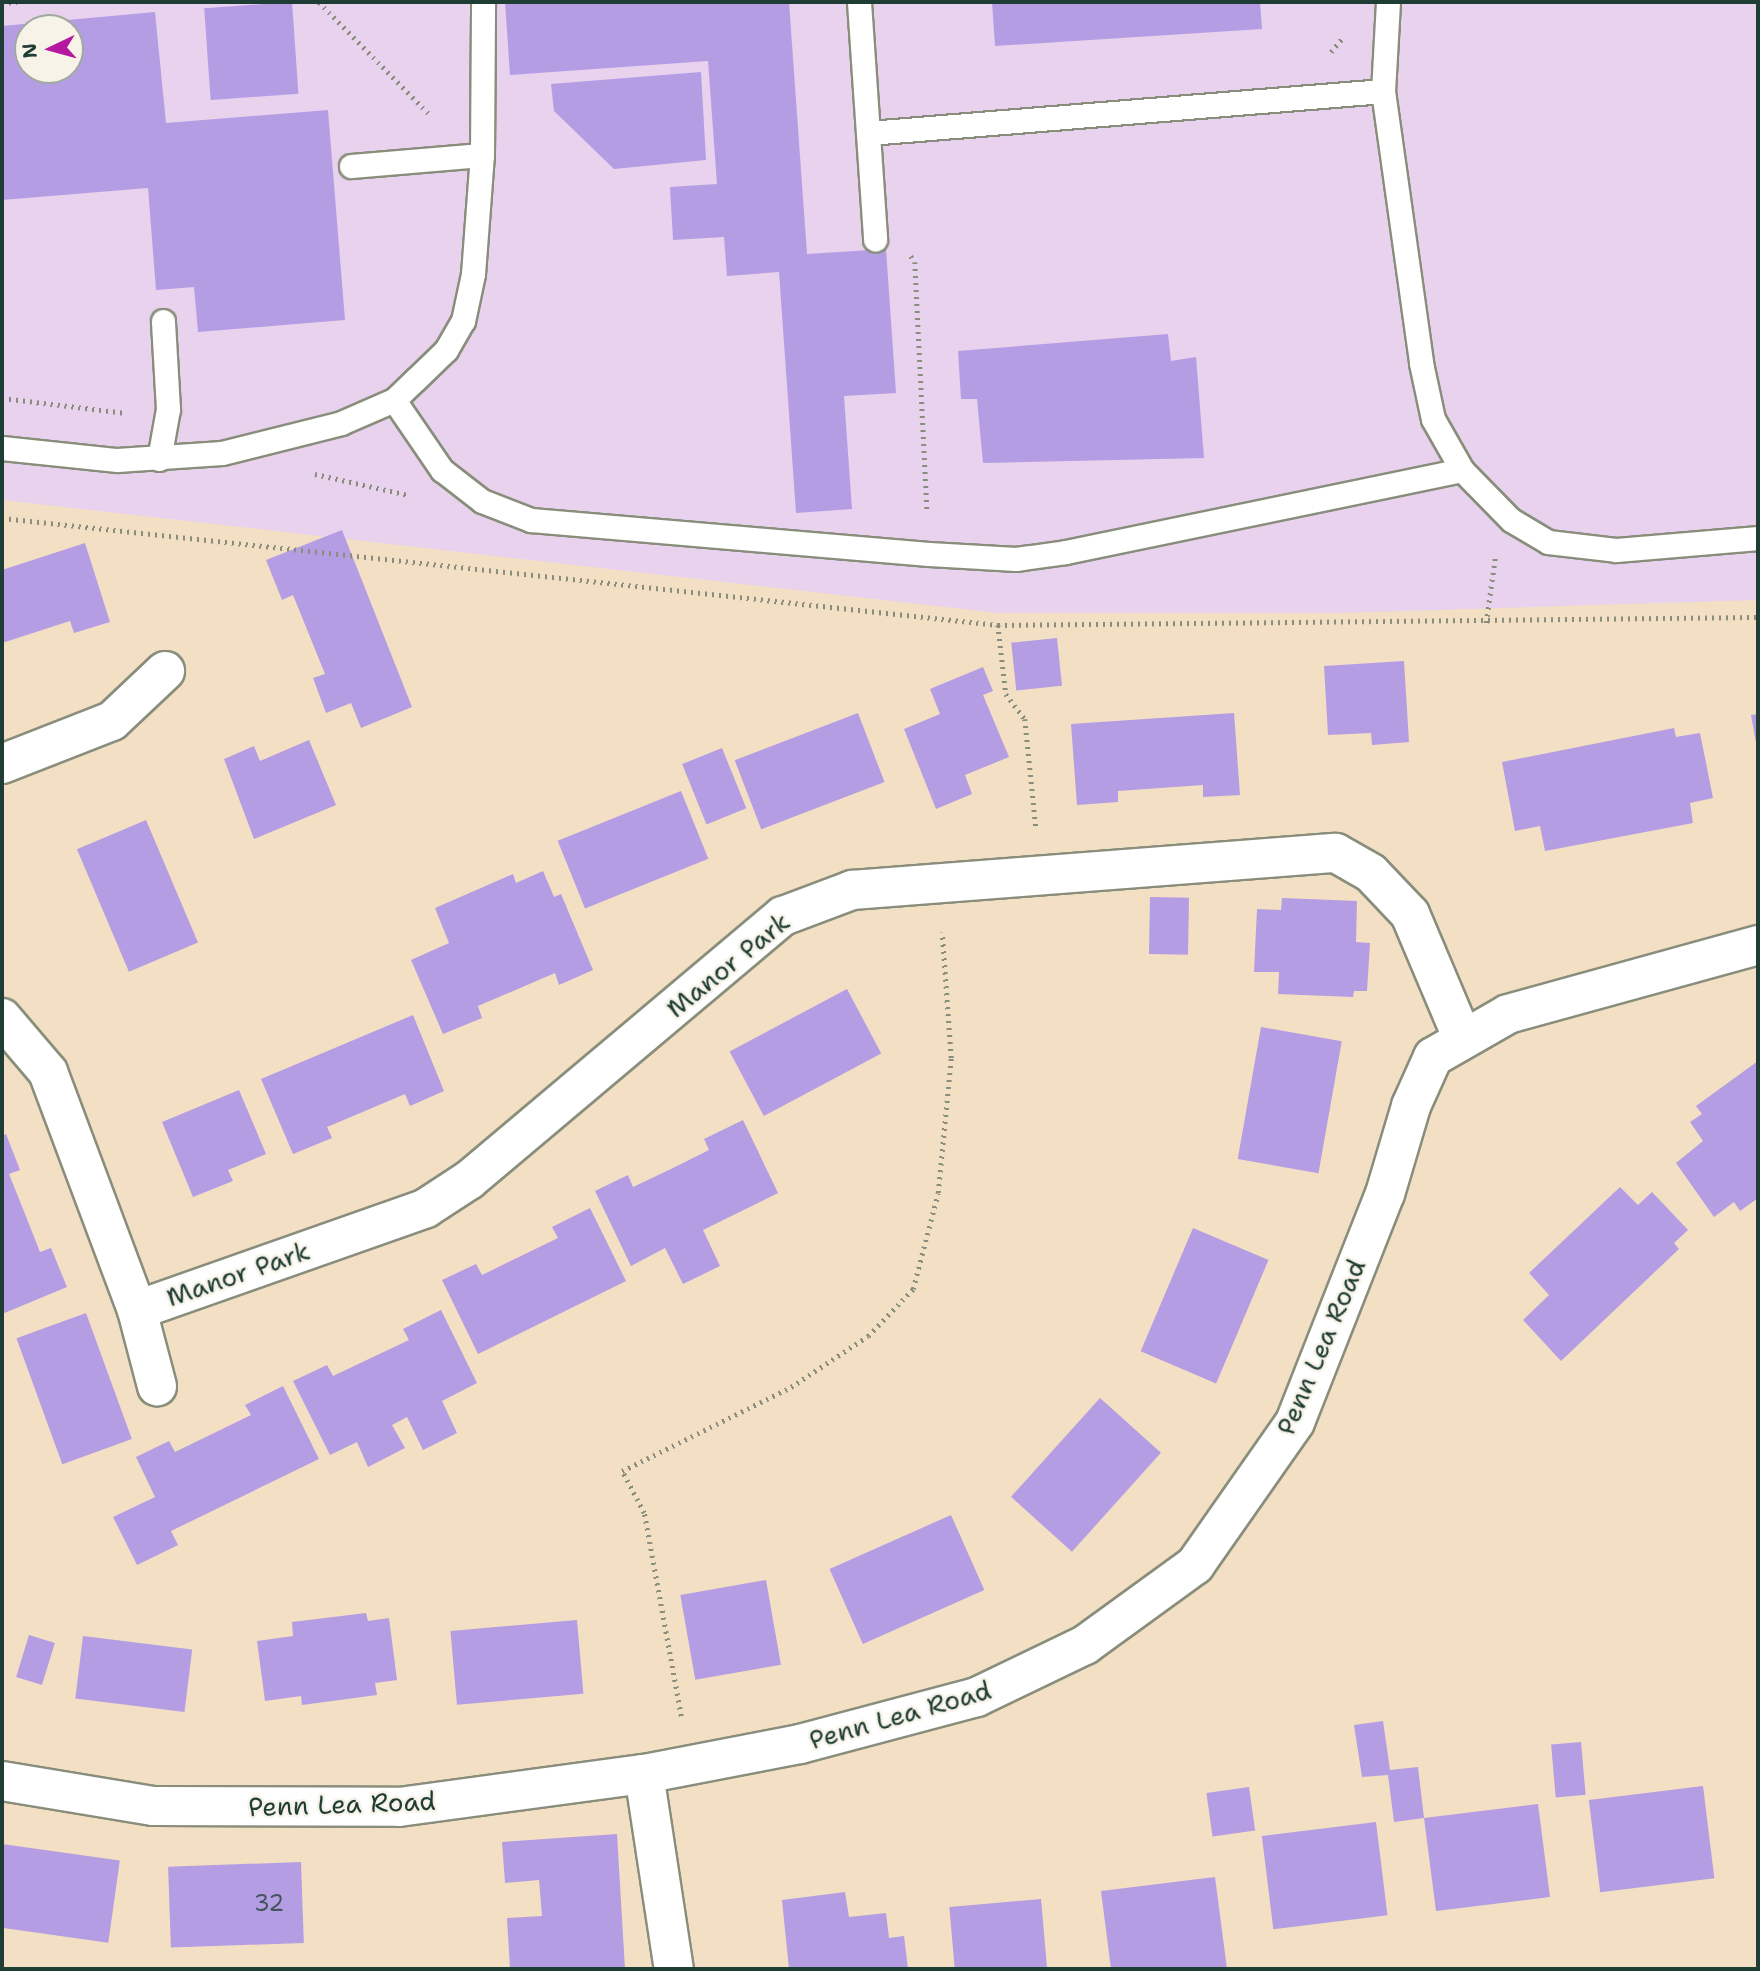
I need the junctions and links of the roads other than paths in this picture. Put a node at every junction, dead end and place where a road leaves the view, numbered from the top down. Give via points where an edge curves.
1 (482, 2) edge
2 (859, 2) edge
3 (1388, 2) edge
4 (1383, 92) junction
5 (869, 133) junction
6 (476, 156) junction
7 (351, 166) dead end
8 (875, 239) dead end
9 (163, 321) dead end
10 (394, 400) junction
11 (2, 448) edge
12 (159, 459) junction
13 (1461, 470) junction
14 (1758, 538) edge
15 (164, 671) dead end
16 (2, 764) edge
17 (1758, 945) edge
18 (2, 1018) edge
19 (1462, 1037) junction
20 (137, 1310) junction
21 (157, 1386) dead end
22 (644, 1774) junction
23 (2, 1781) edge
24 (674, 1969) edge

1 - 6 lane
2 - 5 lane
3 - 4 lane
4 - 5 lane
4 - 13 lane via 1421,363 1433,419
5 - 8 lane
6 - 7 lane
6 - 10 lane via 472,274 463,321 446,350
9 - 12 lane via 167,418
10 - 12 lane via 341,423 222,453
10 - 13 lane via 442,470 482,501 531,520 929,554 1016,559 1066,552
11 - 12 lane via 117,460
13 - 14 lane via 1511,520 1548,542 1616,550
15 - 16 street via 112,721
17 - 19 street, Penn Lea Road via 1508,1014
18 - 20 street, Manor Park via 48,1072
19 - 20 street, Manor Park via 1410,914 1371,873 1336,853 852,890 783,916 469,1180 426,1208
19 - 22 street, Penn Lea Road via 1433,1057 1412,1105 1385,1194 1294,1422 1195,1565 1085,1645 977,1697 800,1744
20 - 21 street, Manor Park
22 - 23 street, Penn Lea Road via 399,1807 153,1806
22 - 24 street

